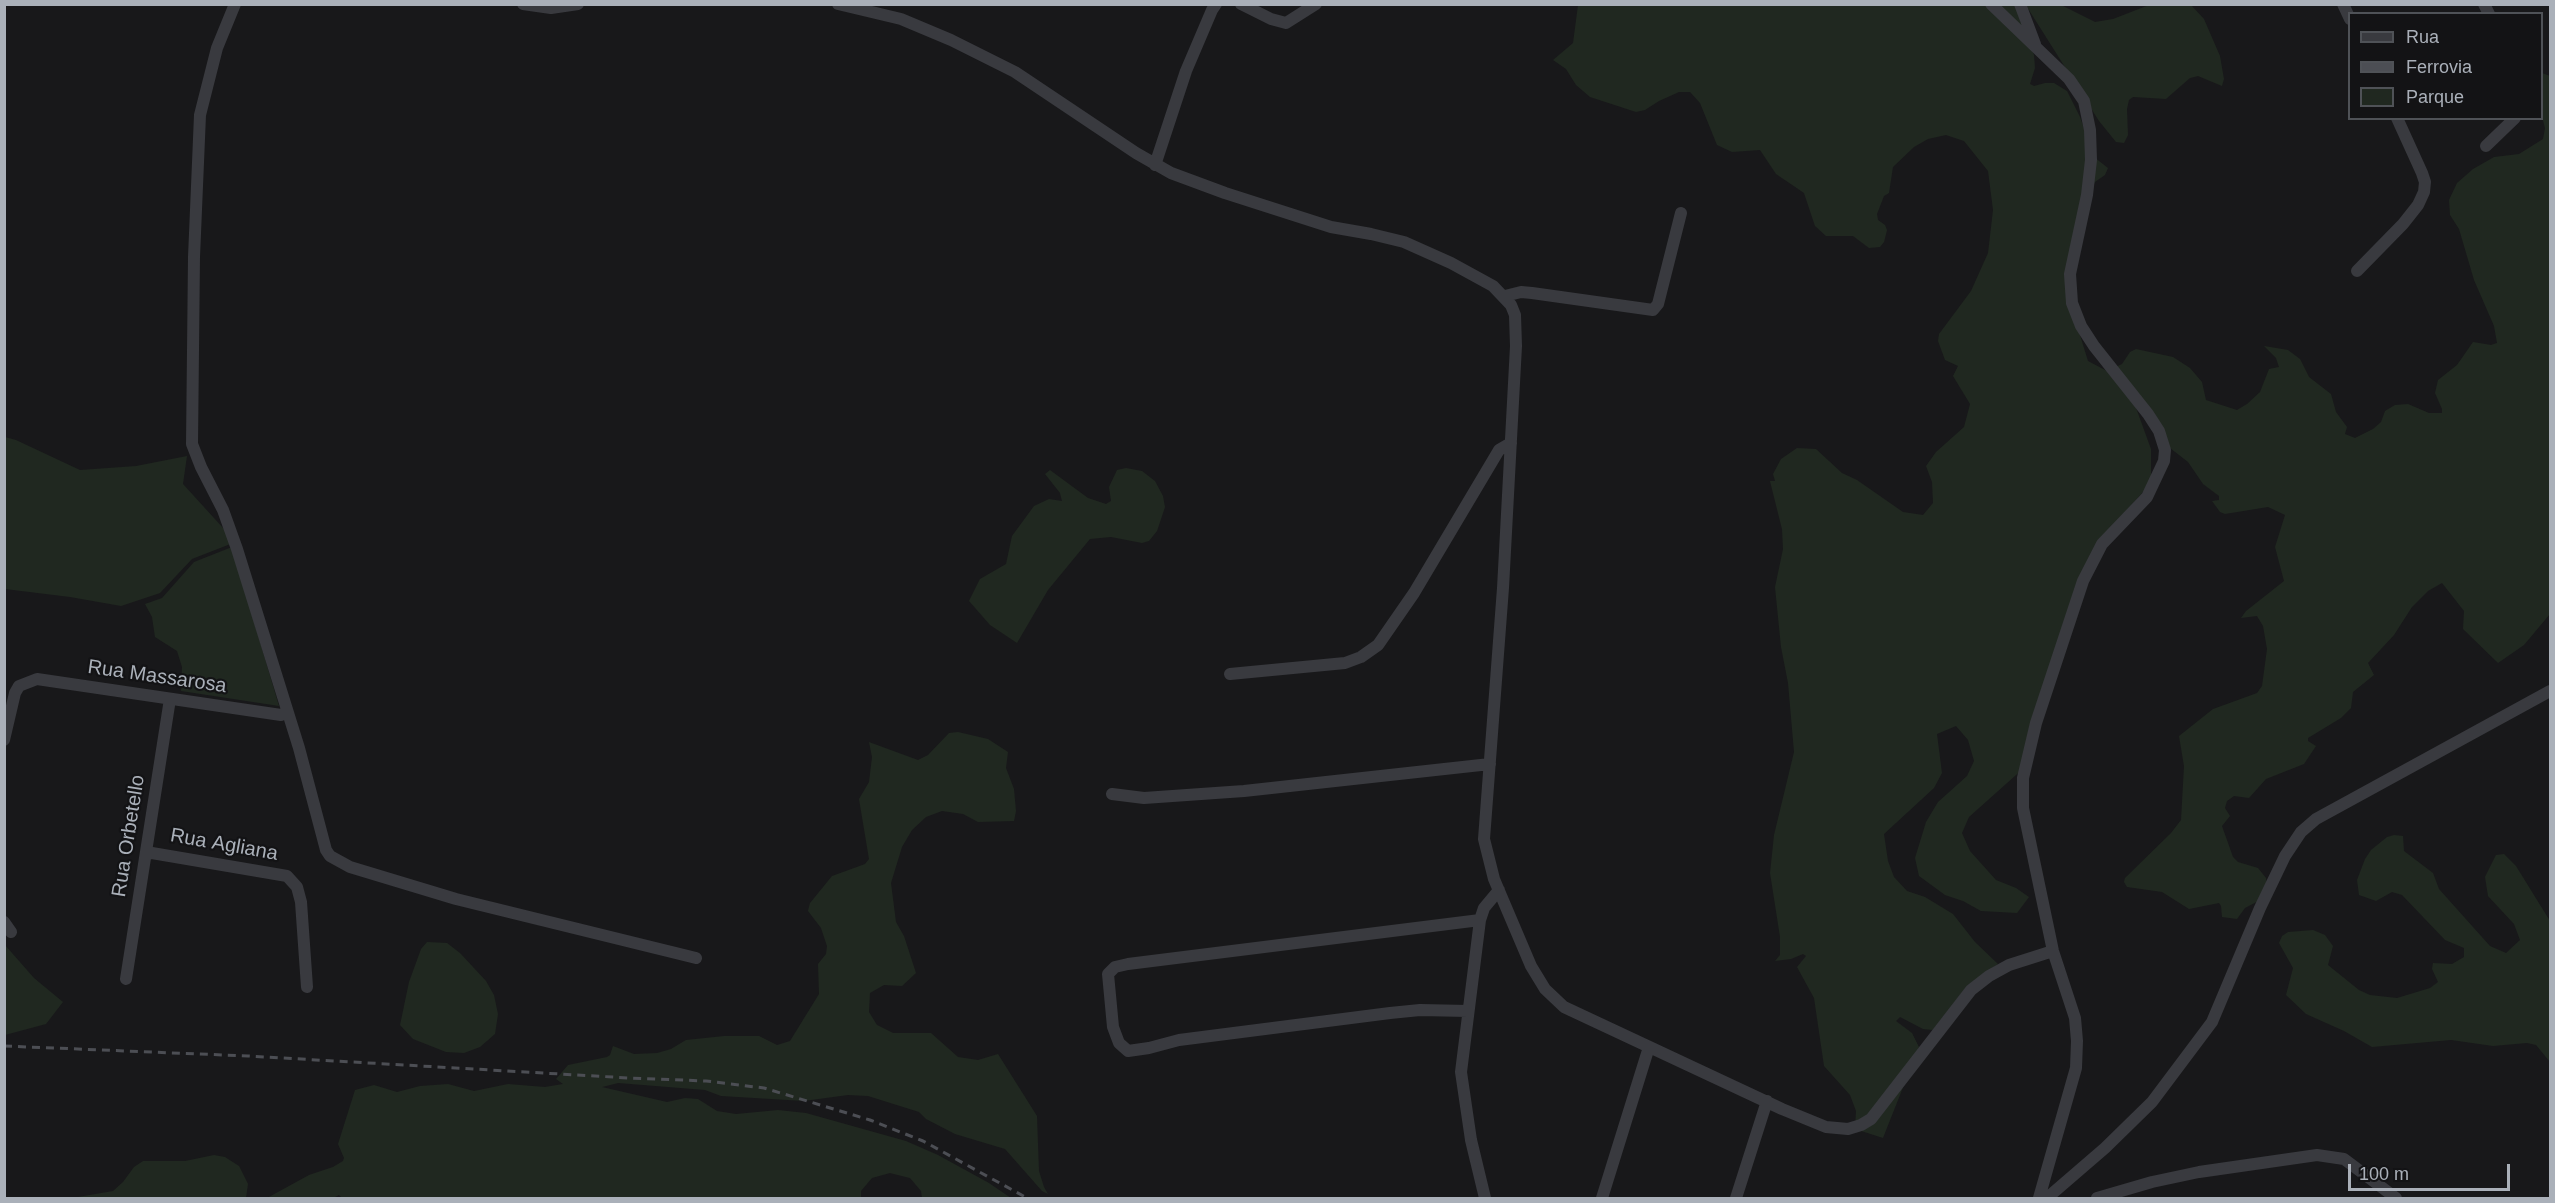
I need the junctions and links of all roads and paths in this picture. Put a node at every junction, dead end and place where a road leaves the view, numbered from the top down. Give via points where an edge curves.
1 (235, 4) edge
2 (523, 4) edge
3 (578, 4) edge
4 (838, 4) edge
5 (1216, 4) edge
6 (1241, 4) edge
7 (1316, 4) edge
8 (1991, 4) edge
9 (2020, 4) edge
10 (2037, 48) junction
11 (2398, 120) edge
12 (2513, 120) edge
13 (2486, 146) dead end
14 (1155, 165) junction
15 (1681, 213) dead end
16 (2357, 271) dead end
17 (1505, 296) junction
18 (1511, 443) junction
19 (1230, 674) dead end
20 (2550, 691) edge
21 (170, 699) junction
22 (281, 715) dead end
23 (4, 740) edge
24 (1490, 764) junction
25 (1112, 794) dead end
26 (146, 852) junction
27 (1499, 890) junction
28 (1480, 920) junction
29 (2053, 951) junction
30 (696, 958) dead end
31 (126, 979) dead end
32 (307, 987) dead end
33 (1468, 1011) junction
34 (1649, 1047) junction
35 (1767, 1101) junction
36 (1485, 1198) edge
37 (1602, 1198) edge
38 (1736, 1198) edge
39 (2039, 1198) edge
40 (2047, 1198) edge
41 (2097, 1198) edge
42 (2396, 1198) edge

1 - 30 street via 217,48 200,115 192,444 237,549 299,748 326,850 350,867 456,899
2 - 3 street via 551,8
4 - 14 street via 901,19 1015,72
5 - 14 street via 1186,71
6 - 7 street via 1271,20 1286,23
8 - 10 street
9 - 10 street
10 - 29 street via 2069,79 2084,101 2091,130 2087,195 2070,274 2072,303 2094,346 2159,431 2165,450 2164,461 2147,497 2102,544 2083,581 2026,761 2023,808
11 - 16 street via 2422,173 2424,192 2403,224
12 - 13 street
14 - 17 street via 1331,228 1404,242 1459,267
15 - 17 street via 1658,304 1653,310 1532,293
17 - 18 street via 1515,315
18 - 19 street via 1499,450 1414,593 1378,645 1345,663
18 - 24 street
20 - 40 street via 2316,819 2301,832 2285,856 2212,1022 2152,1102
21 - 22 street, Rua Massarosa
21 - 23 street, Rua Massarosa via 45,680 27,681 19,686 11,701
21 - 26 street, Rua Orbetello
24 - 25 street via 1244,791 1144,798
24 - 27 street via 1484,839
26 - 31 street, Rua Orbetello
26 - 32 street, Rua Agliana via 287,876 297,887 301,902
27 - 28 street via 1484,908
27 - 34 street via 1531,966 1553,998 1581,1016
28 - 33 street
28 - 33 street via 1128,963 1114,967 1108,974 1113,1027 1119,1043 1128,1051 1179,1040 1390,1013
29 - 35 street via 2009,965 1971,990 1867,1122 1848,1129 1826,1127
29 - 39 street via 2075,1018 2076,1068
33 - 36 street via 1462,1083
34 - 35 street
34 - 37 street
35 - 38 street
41 - 42 street via 2199,1172 2317,1155 2344,1159

